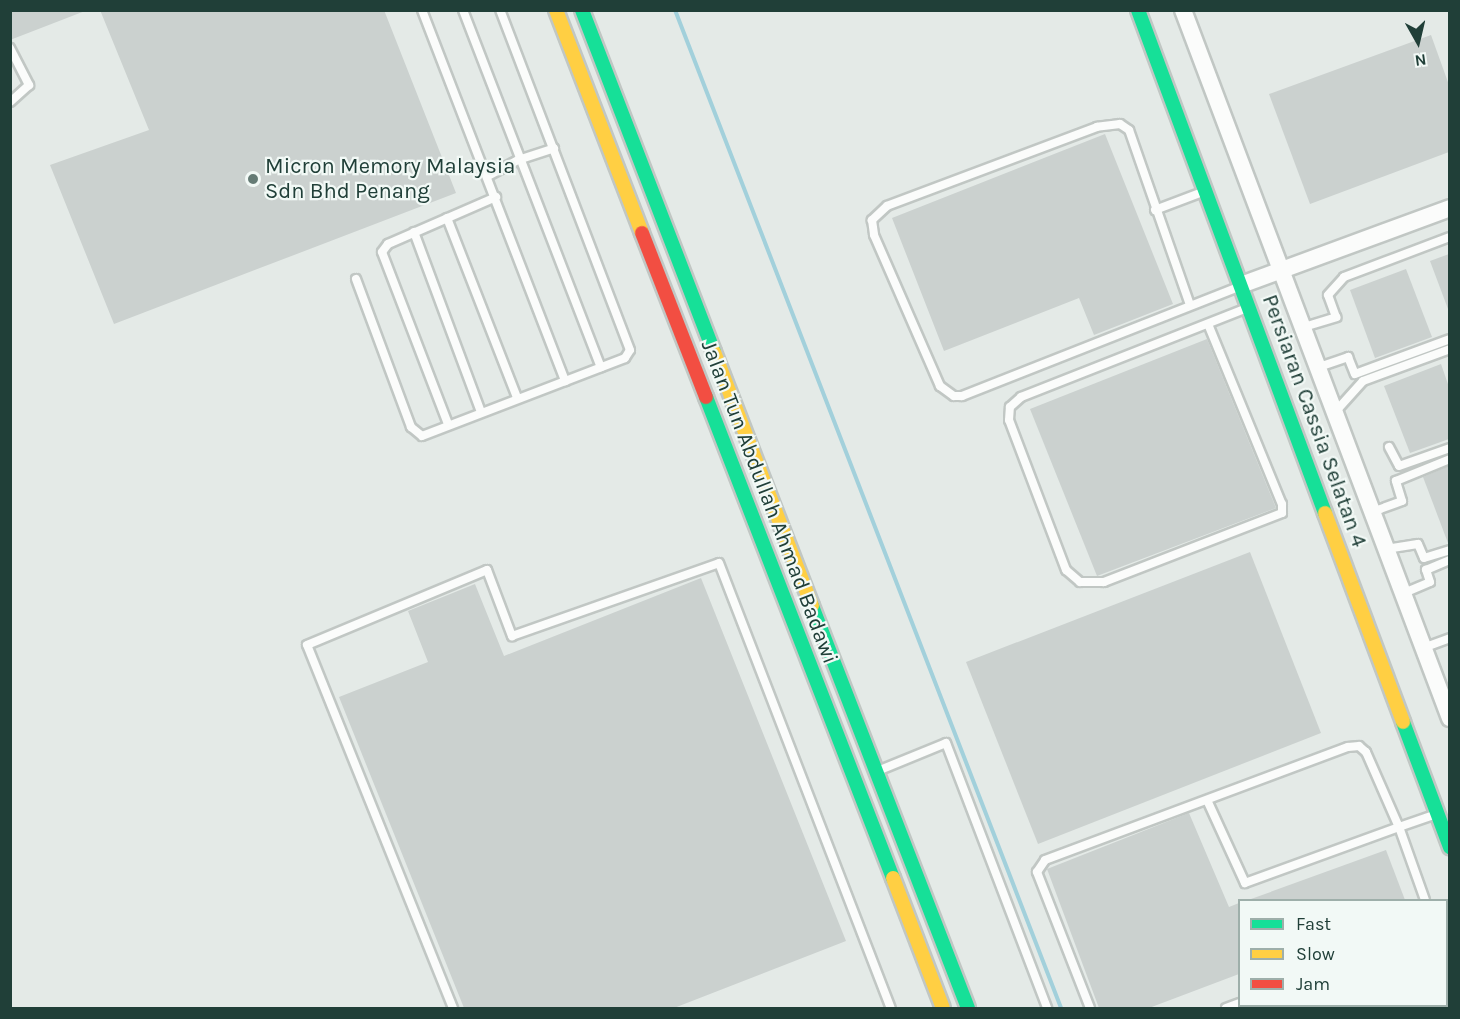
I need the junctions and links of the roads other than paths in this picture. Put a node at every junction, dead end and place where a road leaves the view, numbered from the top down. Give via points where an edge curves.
1 (422, 10) edge
2 (463, 10) edge
3 (500, 10) edge
4 (556, 10) edge
5 (582, 10) edge
6 (1138, 10) edge
7 (1183, 10) edge
8 (10, 48) edge
9 (10, 102) edge
10 (554, 148) junction
11 (518, 160) junction
12 (488, 176) junction
13 (1206, 191) junction
14 (496, 197) junction
15 (1449, 208) edge
16 (1155, 210) junction
17 (447, 218) junction
18 (414, 232) junction
19 (1449, 237) edge
20 (1283, 270) junction
21 (356, 279) dead end
22 (1241, 285) junction
23 (1190, 305) junction
24 (1249, 307) junction
25 (1208, 324) junction
26 (1304, 327) junction
27 (1449, 339) edge
28 (1449, 349) edge
29 (601, 367) junction
30 (1319, 367) junction
31 (565, 381) junction
32 (517, 398) junction
33 (1336, 411) junction
34 (480, 412) junction
35 (448, 424) junction
36 (1389, 447) dead end
37 (1449, 448) edge
38 (1449, 459) edge
39 (1372, 512) junction
40 (1386, 549) junction
41 (1449, 550) edge
42 (1449, 560) edge
43 (1404, 593) junction
44 (1449, 638) edge
45 (1423, 648) junction
46 (1445, 695) edge
47 (1449, 718) edge
48 (877, 772) junction
49 (1207, 800) junction
50 (1437, 813) junction
51 (1399, 827) junction
52 (1449, 847) edge
53 (1425, 899) edge
54 (453, 1008) edge
55 (891, 1008) edge
56 (943, 1008) edge
57 (968, 1008) edge
58 (1047, 1008) edge
59 (1090, 1008) edge

1 - 12 lane
2 - 11 lane
3 - 10 lane
4 - 56 main road, Jalan Tun Abdullah Ahmad Badawi
5 - 48 main road, Jalan Tun Abdullah Ahmad Badawi
6 - 13 main road, Persiaran Cassia Selatan 4
7 - 20 street
8 - 9 lane via 29,86
10 - 11 lane
10 - 29 lane via 629,341 630,350 625,358
11 - 12 lane
11 - 29 lane
12 - 14 lane
13 - 16 lane
13 - 22 main road, Persiaran Cassia Selatan 4
14 - 17 lane
14 - 31 lane
15 - 20 street
16 - 23 lane
16 - 23 lane via 1129,130 1112,122 887,206 872,220 874,235 940,386 954,396
17 - 18 lane
17 - 32 lane
18 - 34 lane
18 - 35 lane via 388,244 382,261
19 - 26 lane via 1344,277 1328,295 1336,317
20 - 22 street
20 - 26 street
21 - 35 lane via 411,427 422,436
22 - 23 lane
22 - 24 main road, Persiaran Cassia Selatan 4
24 - 25 lane
24 - 50 main road, Persiaran Cassia Selatan 4
25 - 25 lane via 1282,504 1282,513 1104,582 1080,582 1066,570 1009,420 1010,407 1021,397
26 - 30 street
27 - 30 lane via 1355,374 1348,357
28 - 33 lane via 1363,381
29 - 31 lane
30 - 33 street
31 - 32 lane
32 - 34 lane
33 - 39 street
34 - 35 lane
36 - 37 lane via 1399,466
38 - 39 lane via 1396,481 1402,501
39 - 40 street
40 - 41 lane via 1418,544 1424,558
40 - 43 street
42 - 43 lane via 1426,570 1430,582
43 - 45 street
44 - 45 lane
45 - 46 street
46 - 47 street
48 - 57 main road, Jalan Tun Abdullah Ahmad Badawi
48 - 58 lane via 946,744
49 - 51 lane via 1359,746 1366,752
49 - 51 lane via 1245,883
49 - 59 lane via 1039,866 1037,872
50 - 51 lane
50 - 52 main road, Persiaran Cassia Selatan 4
51 - 53 lane
54 - 55 lane via 308,645 488,570 512,636 719,562

